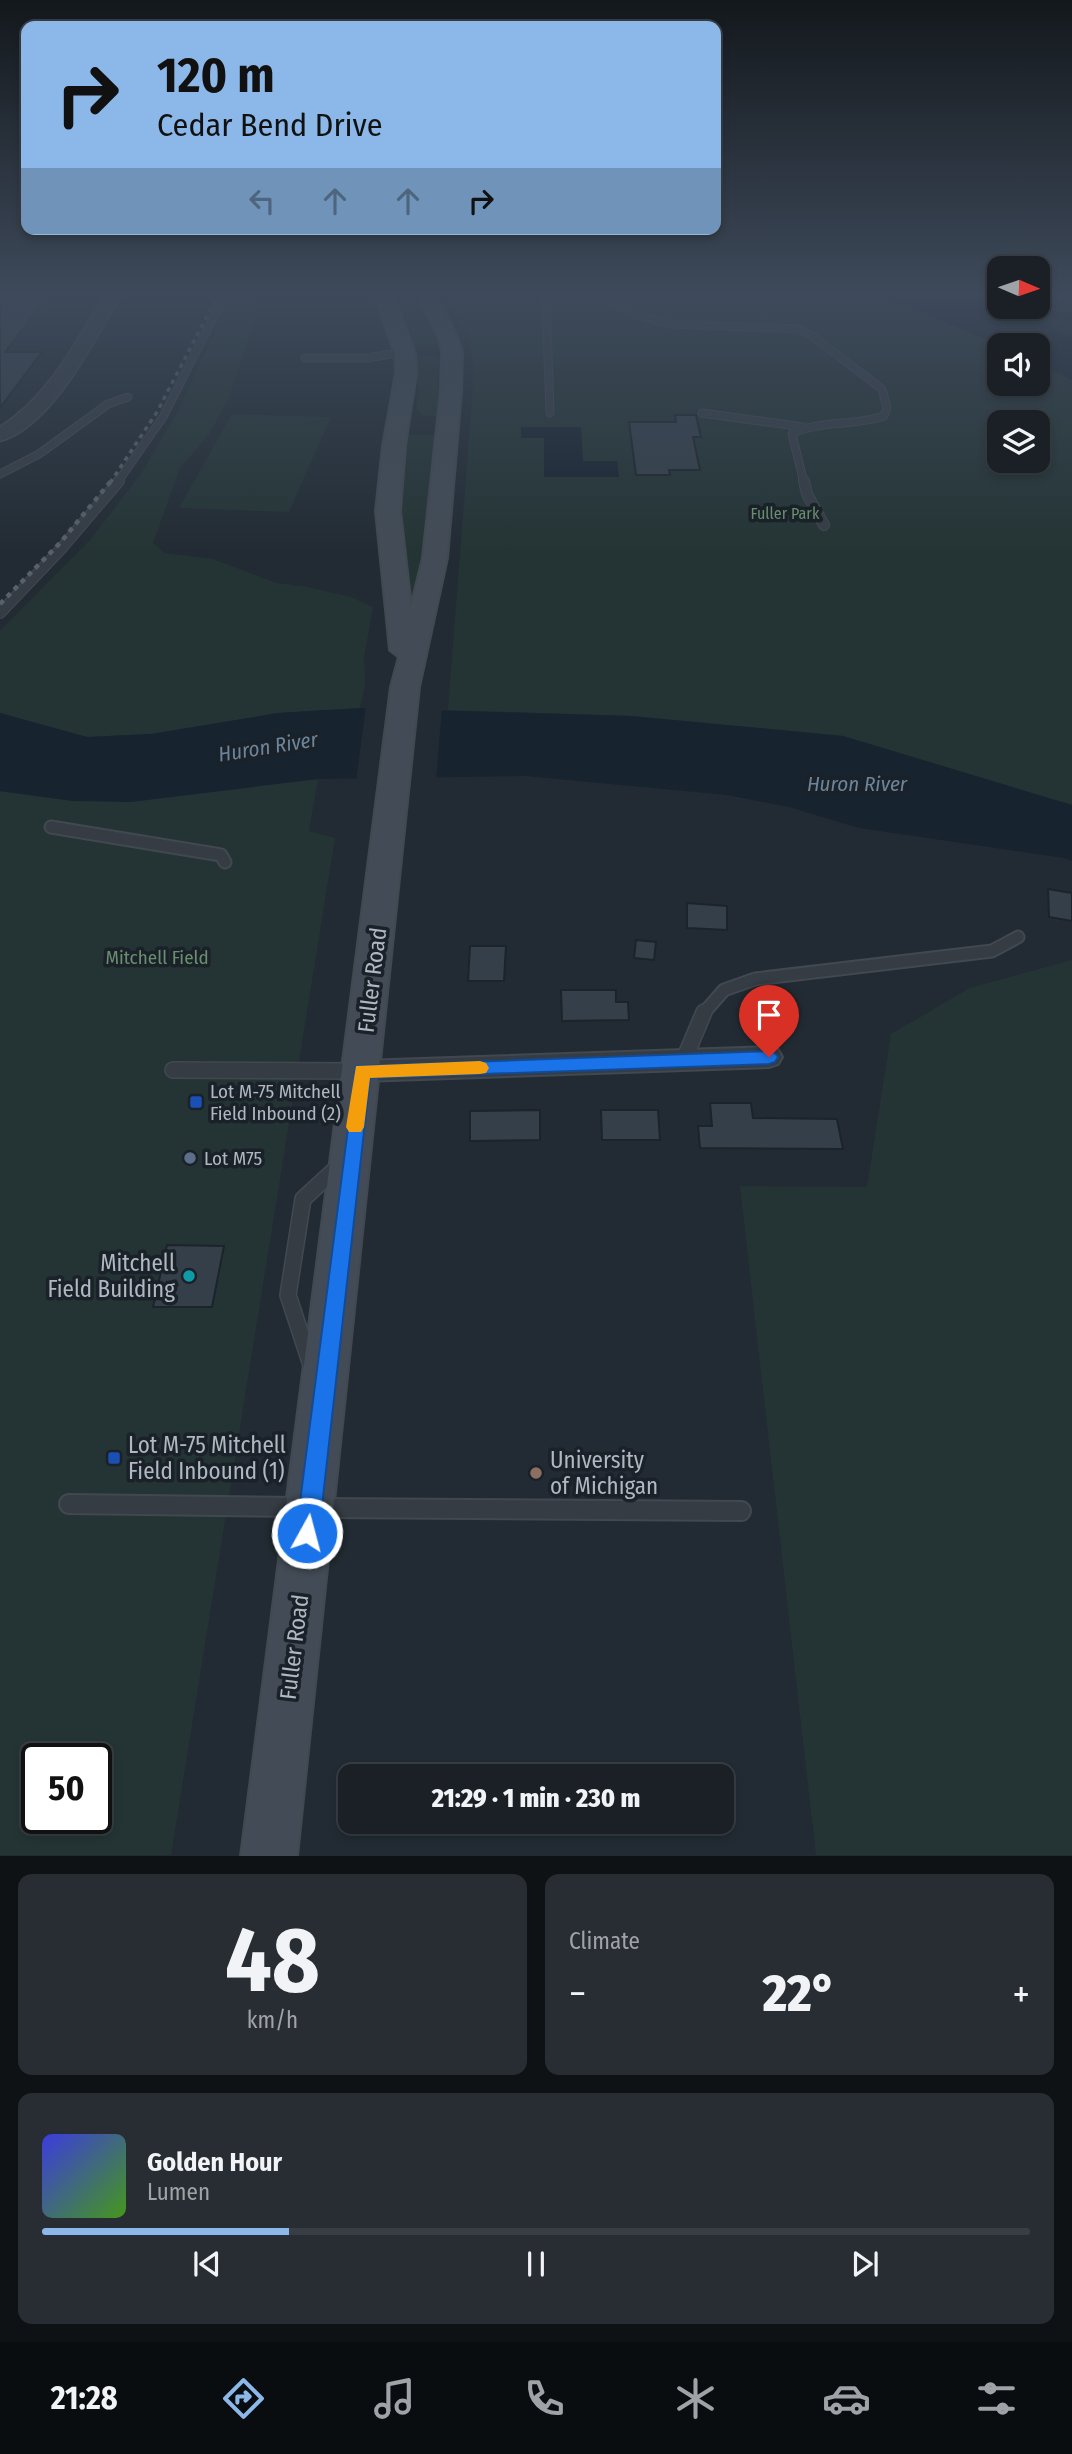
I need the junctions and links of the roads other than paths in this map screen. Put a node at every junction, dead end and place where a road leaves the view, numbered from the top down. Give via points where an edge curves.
1 (59, 382) edge
2 (179, 382) edge
3 (409, 382) edge
4 (426, 382) edge
5 (550, 382) edge
6 (872, 382) edge
7 (128, 397) dead end
8 (551, 413) dead end
9 (702, 413) dead end
10 (423, 418) junction
11 (807, 428) junction
12 (3, 432) edge
13 (0, 474) edge
14 (824, 525) dead end
15 (0, 613) edge
16 (405, 687) junction
17 (51, 827) dead end
18 (225, 862) dead end
19 (1017, 937) dead end
20 (769, 1057) dead end
21 (683, 1062) junction
22 (173, 1070) dead end
23 (362, 1071) junction
24 (69, 1504) dead end
25 (310, 1507) junction
26 (741, 1511) dead end
27 (270, 1856) edge

1 - 12 street via 32,414
2 - 15 lane via 128,470 76,535
3 - 10 main road, Fuller Road
4 - 10 main road, Fuller Road
5 - 8 lane
6 - 11 lane via 882,389 887,408 884,416 852,426
7 - 13 lane via 108,404 39,454
9 - 11 lane
10 - 16 main road, Fuller Road via 435,558
10 - 16 main road, Fuller Road via 390,484 388,511
11 - 14 lane via 796,431 792,440 807,495
16 - 23 main road, Fuller Road
17 - 18 lane via 221,855
19 - 21 lane via 992,951 755,979 724,990 711,1003
20 - 21 street
21 - 23 street
22 - 23 lane
23 - 25 main road, Fuller Road
24 - 25 lane
25 - 26 lane
25 - 27 main road, Fuller Road

